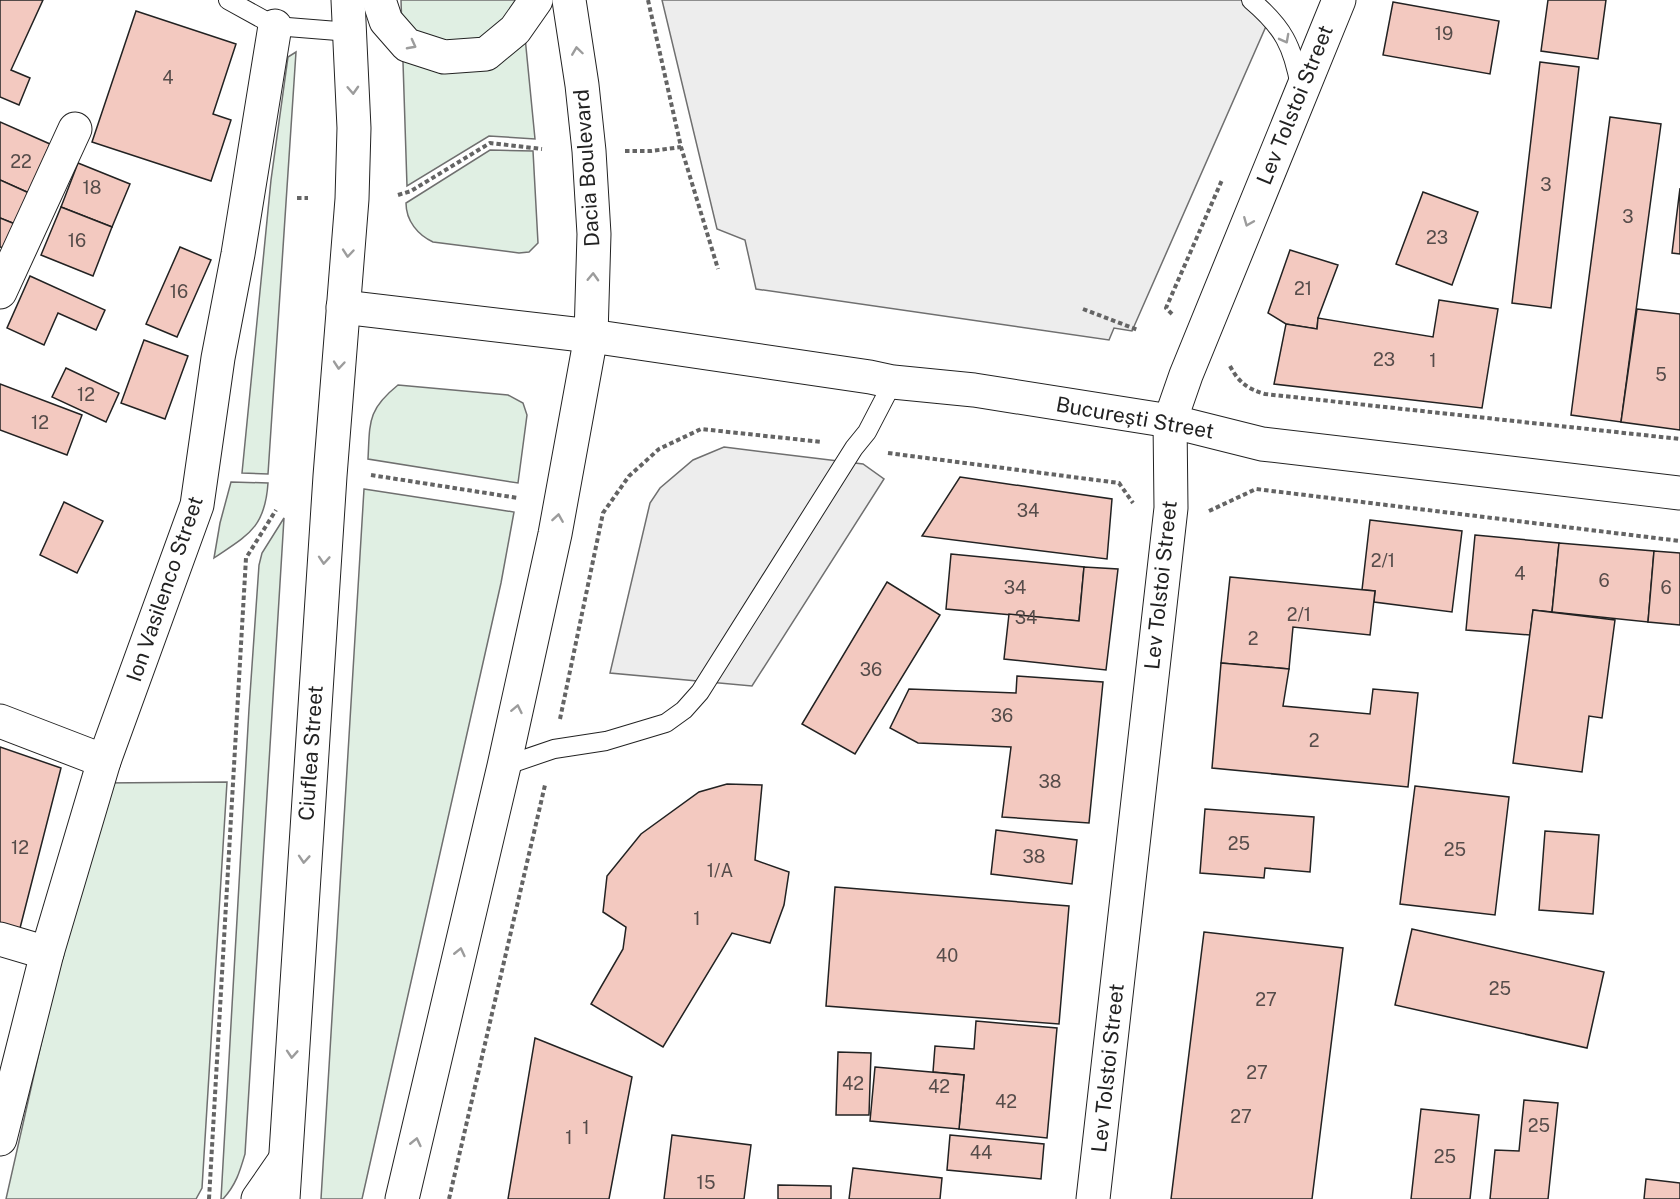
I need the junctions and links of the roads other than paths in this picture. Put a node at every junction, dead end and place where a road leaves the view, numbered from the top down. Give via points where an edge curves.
1 (228, 0) edge
2 (379, 0) edge
3 (536, 0) edge
4 (570, 0) edge
5 (1251, 0) edge
6 (1339, 0) edge
7 (349, 16) edge
8 (275, 26) junction
9 (1301, 90) junction
10 (75, 129) dead end
11 (0, 292) edge
12 (344, 307) junction
13 (591, 336) junction
14 (893, 382) junction
15 (1170, 421) junction
16 (1680, 493) edge
17 (0, 721) edge
18 (104, 761) junction
19 (504, 766) junction
20 (0, 939) edge
21 (47, 953) junction
22 (0, 1139) edge
23 (285, 1160) junction
24 (258, 1199) edge
25 (283, 1199) edge
26 (402, 1199) edge
27 (1093, 1199) edge

1 - 8 lane
2 -> 3 main road via 386,21 407,45 444,57 486,54 516,30
13 -> 4 main road, Dacia Boulevard via 594,234 589,151
5 -> 9 lane via 1267,13 1284,36 1296,62
6 - 9 main road, Lev Tolstoi Street
7 - 8 lane
7 -> 12 main road via 354,128
8 - 18 main road, Ion Vasilenco Street via 197,505
9 -> 15 main road, Lev Tolstoi Street
10 - 11 main road
12 - 13 main road, București Street
12 -> 23 main road, Ciuflea Street
13 - 14 main road, București Street
19 -> 13 main road via 555,534
14 - 15 main road, București Street via 974,390
14 - 19 lane via 867,432 700,693 684,710 666,723 606,741 554,749
15 - 16 main road, București Street via 1262,444
15 - 27 main road, Lev Tolstoi Street via 1171,508
17 - 18 main road
18 - 21 main road, Ion Vasilenco Street
26 -> 19 main road
20 - 21 main road
21 - 22 main road, Ion Vasilenco Street
23 - 24 main road
23 - 25 main road, Ciuflea Street

